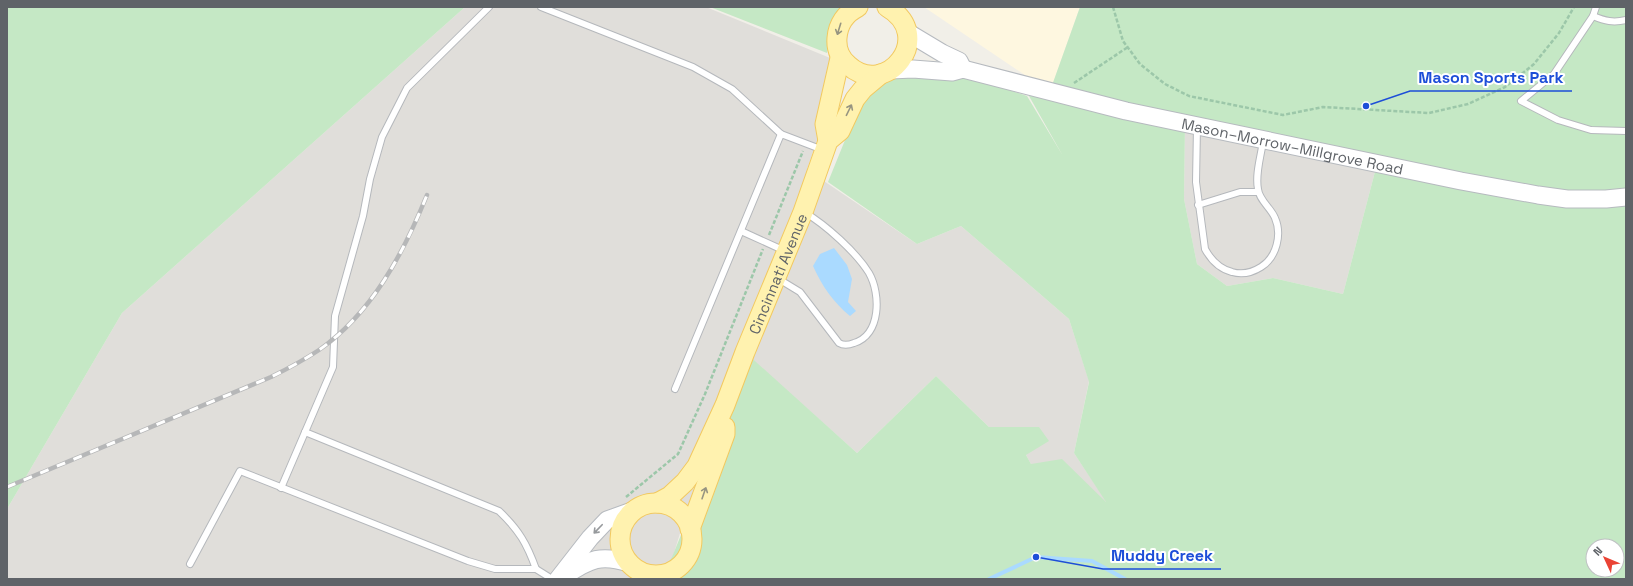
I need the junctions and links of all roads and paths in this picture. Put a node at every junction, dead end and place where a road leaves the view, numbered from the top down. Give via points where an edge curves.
1 (489, 7) edge
2 (541, 7) edge
3 (858, 7) edge
4 (887, 7) edge
5 (906, 7) edge
6 (1113, 7) edge
7 (1574, 7) edge
8 (1596, 7) edge
9 (1593, 16) junction
10 (1626, 20) edge
11 (906, 29) junction
12 (1128, 47) junction
13 (840, 58) junction
14 (963, 69) junction
15 (886, 72) junction
16 (1073, 84) dead end
17 (1197, 127) junction
18 (1626, 131) edge
19 (781, 134) junction
20 (1263, 141) junction
21 (806, 143) junction
22 (826, 146) junction
23 (1258, 192) junction
24 (1626, 197) edge
25 (1198, 205) junction
26 (803, 212) junction
27 (740, 231) junction
28 (766, 242) junction
29 (787, 251) junction
30 (776, 277) junction
31 (675, 389) dead end
32 (726, 405) junction
33 (305, 432) junction
34 (281, 488) junction
35 (657, 503) junction
36 (628, 505) junction
37 (690, 529) junction
38 (190, 564) dead end
39 (536, 569) junction
40 (633, 570) edge
41 (671, 574) edge
42 (552, 579) edge
43 (559, 579) edge

1 - 33 lane via 407,88 382,137 335,316 333,367
2 - 19 lane via 693,68 732,89
3 -> 13 main road via 847,14 838,29 837,46
4 - 11 main road via 900,17
5 - 11 main road
6 - 12 path via 1123,41
7 - 12 path via 1559,33 1534,64 1505,87 1468,104 1429,114 1324,107 1283,115 1189,96 1165,84 1140,64
8 - 9 lane
9 - 10 lane via 1606,22
9 - 18 lane via 1554,74 1521,101 1558,120 1591,130
11 - 14 street, Mason–Morrow–Millgrove Road via 959,61
11 - 15 main road, Cincinnati Avenue via 908,41 903,58
12 - 16 path
13 - 15 main road via 858,72
13 - 22 main road, Cincinnati Avenue via 825,124
14 - 15 street, Mason–Morrow–Millgrove Road via 952,72 913,69
14 - 17 street, Mason–Morrow–Millgrove Road
22 -> 15 main road, Cincinnati Avenue via 840,131 855,99 863,89
17 - 20 street, Mason–Morrow–Millgrove Road
17 - 25 lane
19 - 21 lane
19 - 27 lane
20 - 23 lane via 1256,180
20 - 24 street, Mason–Morrow–Millgrove Road via 1538,195 1567,199
21 - 22 lane
21 - 28 path
22 - 26 main road, Cincinnati Avenue
23 - 25 lane via 1240,192
23 - 25 lane via 1275,217 1278,242 1272,257 1254,271 1233,273 1210,257 1205,249
26 - 29 main road, Cincinnati Avenue
26 - 30 lane via 838,238 869,274 874,287 875,321 865,337 847,345 839,343 800,292
27 - 28 lane
27 - 31 lane
28 - 29 lane
28 - 36 path via 678,454
29 - 30 main road, Cincinnati Avenue
30 - 32 main road, Cincinnati Avenue
32 - 35 main road, Cincinnati Avenue via 697,466 670,496
37 -> 32 main road, Cincinnati Avenue via 725,434
33 - 34 lane
33 - 39 lane via 499,511 512,523 527,546
34 - 38 lane via 240,471
34 - 39 lane via 468,561 495,569
35 - 36 main road
35 - 37 main road via 667,504 678,510
36 - 40 main road via 620,532 620,543 623,554
36 -> 43 street via 607,520 590,538
37 - 41 main road via 691,543 687,555
39 - 42 lane
40 - 41 main road via 649,574
40 - 43 street via 614,558 597,559 581,565

